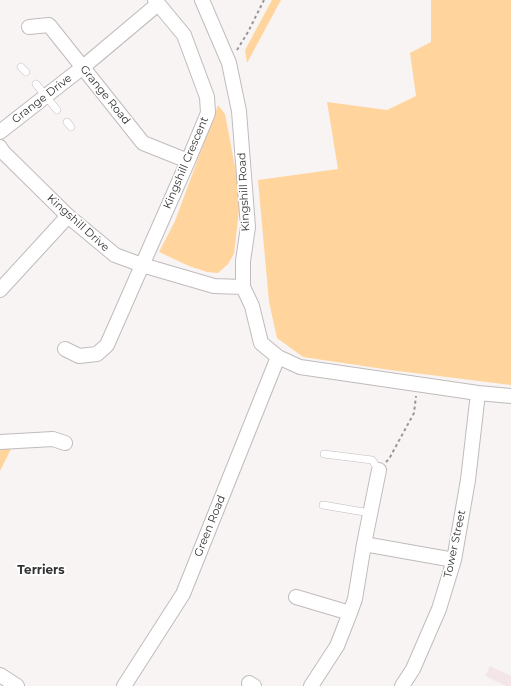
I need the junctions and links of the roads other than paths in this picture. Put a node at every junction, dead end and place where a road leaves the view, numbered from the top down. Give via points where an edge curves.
1 (202, 0) edge
2 (157, 2) edge
3 (29, 27) dead end
4 (82, 67) junction
5 (36, 84) dead end
6 (46, 96) junction
7 (57, 110) dead end
8 (0, 132) edge
9 (0, 147) edge
10 (188, 161) junction
11 (68, 216) junction
12 (142, 265) junction
13 (243, 287) junction
14 (0, 290) edge
15 (65, 349) dead end
16 (278, 357) junction
17 (478, 393) junction
18 (511, 396) edge
19 (0, 442) edge
20 (65, 443) dead end
21 (324, 454) dead end
22 (378, 470) joint
23 (323, 505) dead end
24 (370, 513) junction
25 (364, 544) junction
26 (454, 560) junction
27 (296, 597) dead end
28 (350, 614) junction
29 (0, 675) edge
30 (17, 686) edge
31 (124, 686) edge
32 (311, 686) edge
33 (402, 686) edge

1 - 13 street, Kingshill Road via 229,63 239,111 248,227 243,261
2 - 4 street, Grange Drive
2 - 10 street, Kingshill Crescent via 184,35 207,97 208,112
3 - 4 street, Grange Road via 49,25
4 - 6 street, Grange Drive
4 - 10 street, Grange Road via 143,142
5 - 6 lane
6 - 7 lane
6 - 8 street, Grange Drive
9 - 11 street, Kingshill Drive
10 - 12 street, Kingshill Crescent
11 - 12 street, Kingshill Drive via 115,255
11 - 14 street
12 - 13 street, Kingshill Drive via 214,286
12 - 15 street, Kingshill Crescent via 107,345 97,354 79,356
13 - 16 street, Kingshill Road via 252,306 261,343
16 - 17 street, Kingshill Road via 300,367
16 - 31 street, Green Road via 183,594
17 - 18 street, Kingshill Road
17 - 26 street, Tower Street via 468,480
19 - 20 street via 53,439
21 - 22 lane via 372,460
22 - 24 street
23 - 24 lane
24 - 25 street
25 - 26 street
25 - 28 street
26 - 33 street, Tower Street via 439,609 413,669
27 - 28 street
28 - 32 street via 337,646
29 - 30 street

